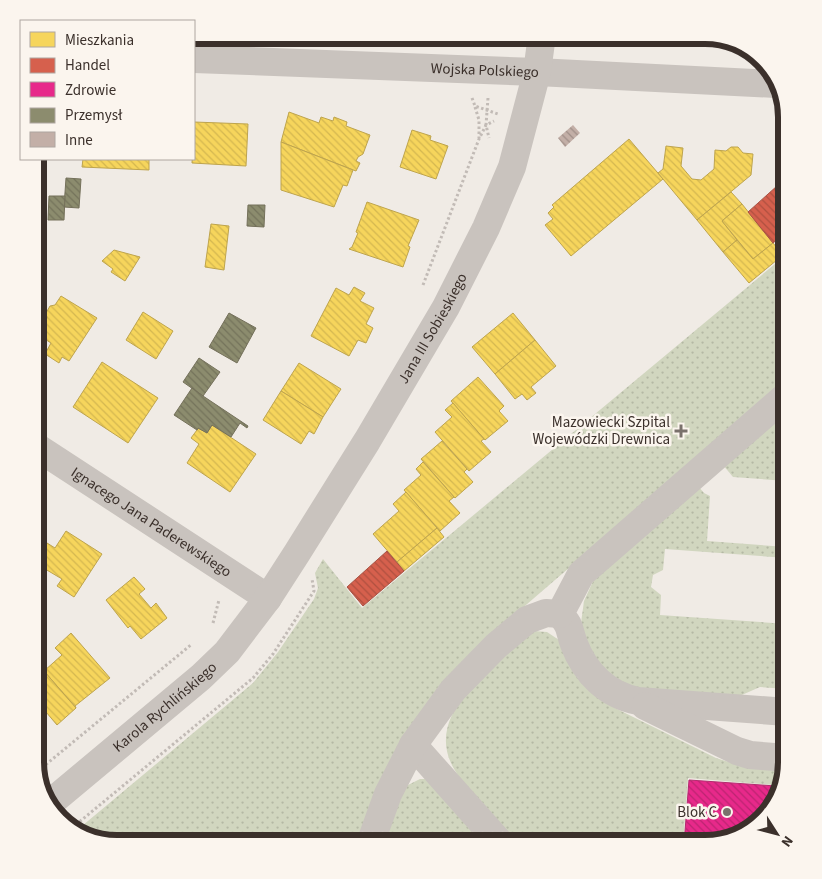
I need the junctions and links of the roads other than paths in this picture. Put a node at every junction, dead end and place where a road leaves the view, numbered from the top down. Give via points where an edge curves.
1 (541, 44) edge
2 (195, 59) edge
3 (537, 72) junction
4 (770, 84) edge
5 (778, 403) edge
6 (44, 452) edge
7 (268, 598) junction
8 (560, 614) junction
9 (632, 700) junction
10 (778, 711) edge
11 (413, 745) junction
12 (778, 757) edge
13 (54, 800) edge
14 (373, 835) edge
15 (493, 835) edge

1 - 3 street, Jana III Sobieskiego
2 - 3 street, Wojska Polskiego
3 - 4 street, Wojska Polskiego
3 - 7 street, Jana III Sobieskiego via 512,167 474,254 367,441
5 - 8 street via 581,574
6 - 7 street, Ignacego Jana Paderewskiego
7 - 13 street, Karola Rychlińskiego via 227,652 201,677
8 - 9 street via 570,626 576,648 592,675 605,688
8 - 11 street via 533,616 496,646 453,690
9 - 10 street
9 - 12 street via 737,751
11 - 14 street via 388,794
11 - 15 street

